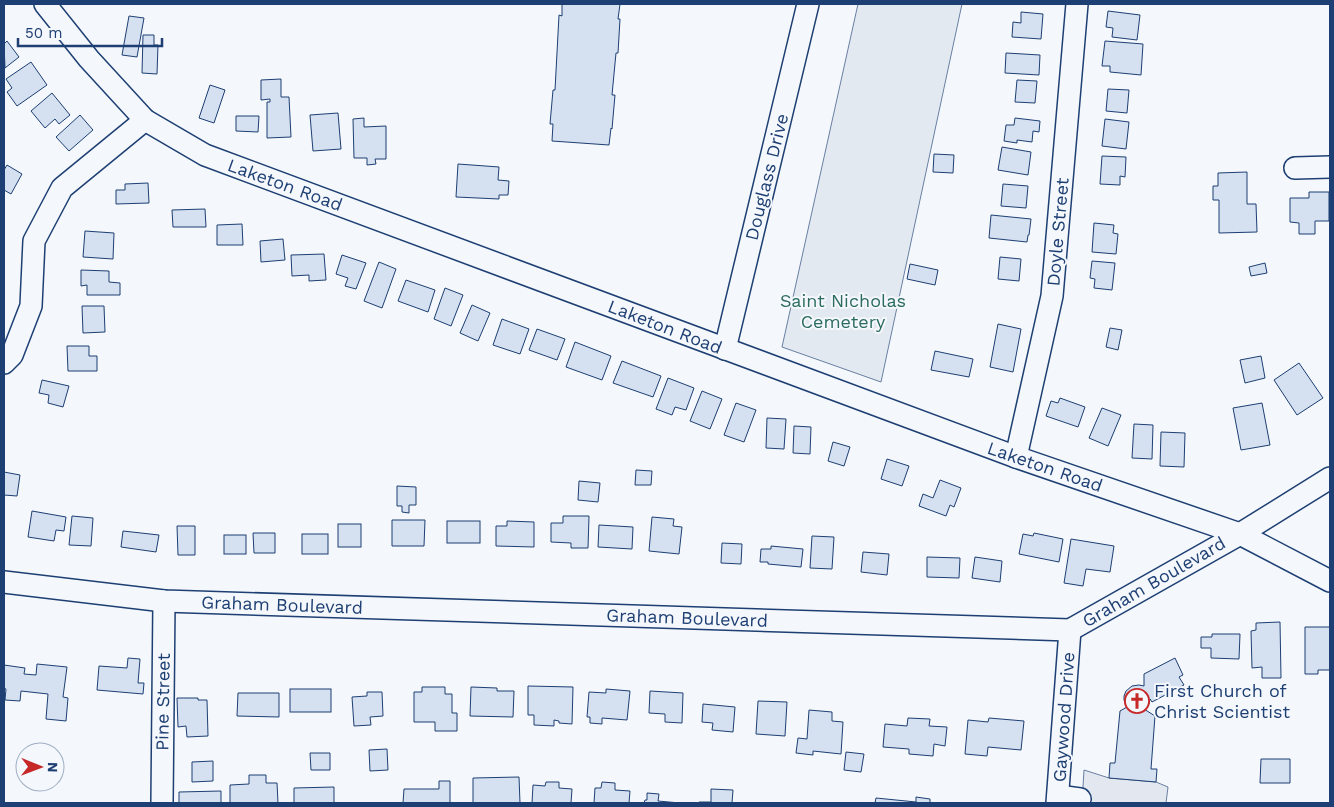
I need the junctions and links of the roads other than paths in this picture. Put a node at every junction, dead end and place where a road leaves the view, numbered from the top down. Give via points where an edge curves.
1 (45, 4) edge
2 (808, 4) edge
3 (1078, 4) edge
4 (145, 120) junction
5 (1330, 167) edge
6 (1294, 168) dead end
7 (725, 350) junction
8 (4, 363) edge
9 (1016, 457) junction
10 (1330, 478) edge
11 (1240, 534) junction
12 (1330, 581) edge
13 (4, 582) edge
14 (164, 601) junction
15 (1070, 630) junction
16 (1080, 799) dead end
17 (1057, 800) edge
18 (162, 803) edge

1 - 4 street, Laketon Road via 89,59
2 - 7 street, Douglass Drive
3 - 9 street, Doyle Street via 1052,296
4 - 7 street, Laketon Road via 205,155
4 - 8 street via 62,188 34,241 31,306 12,355
5 - 6 street
7 - 9 street, Laketon Road
9 - 11 street, Laketon Road
10 - 11 street, Graham Boulevard
11 - 12 street, Laketon Road
11 - 15 street, Graham Boulevard
13 - 14 street, Graham Boulevard
14 - 15 street, Graham Boulevard
14 - 18 street, Pine Street
15 - 17 street, Gaywood Drive
16 - 17 street

